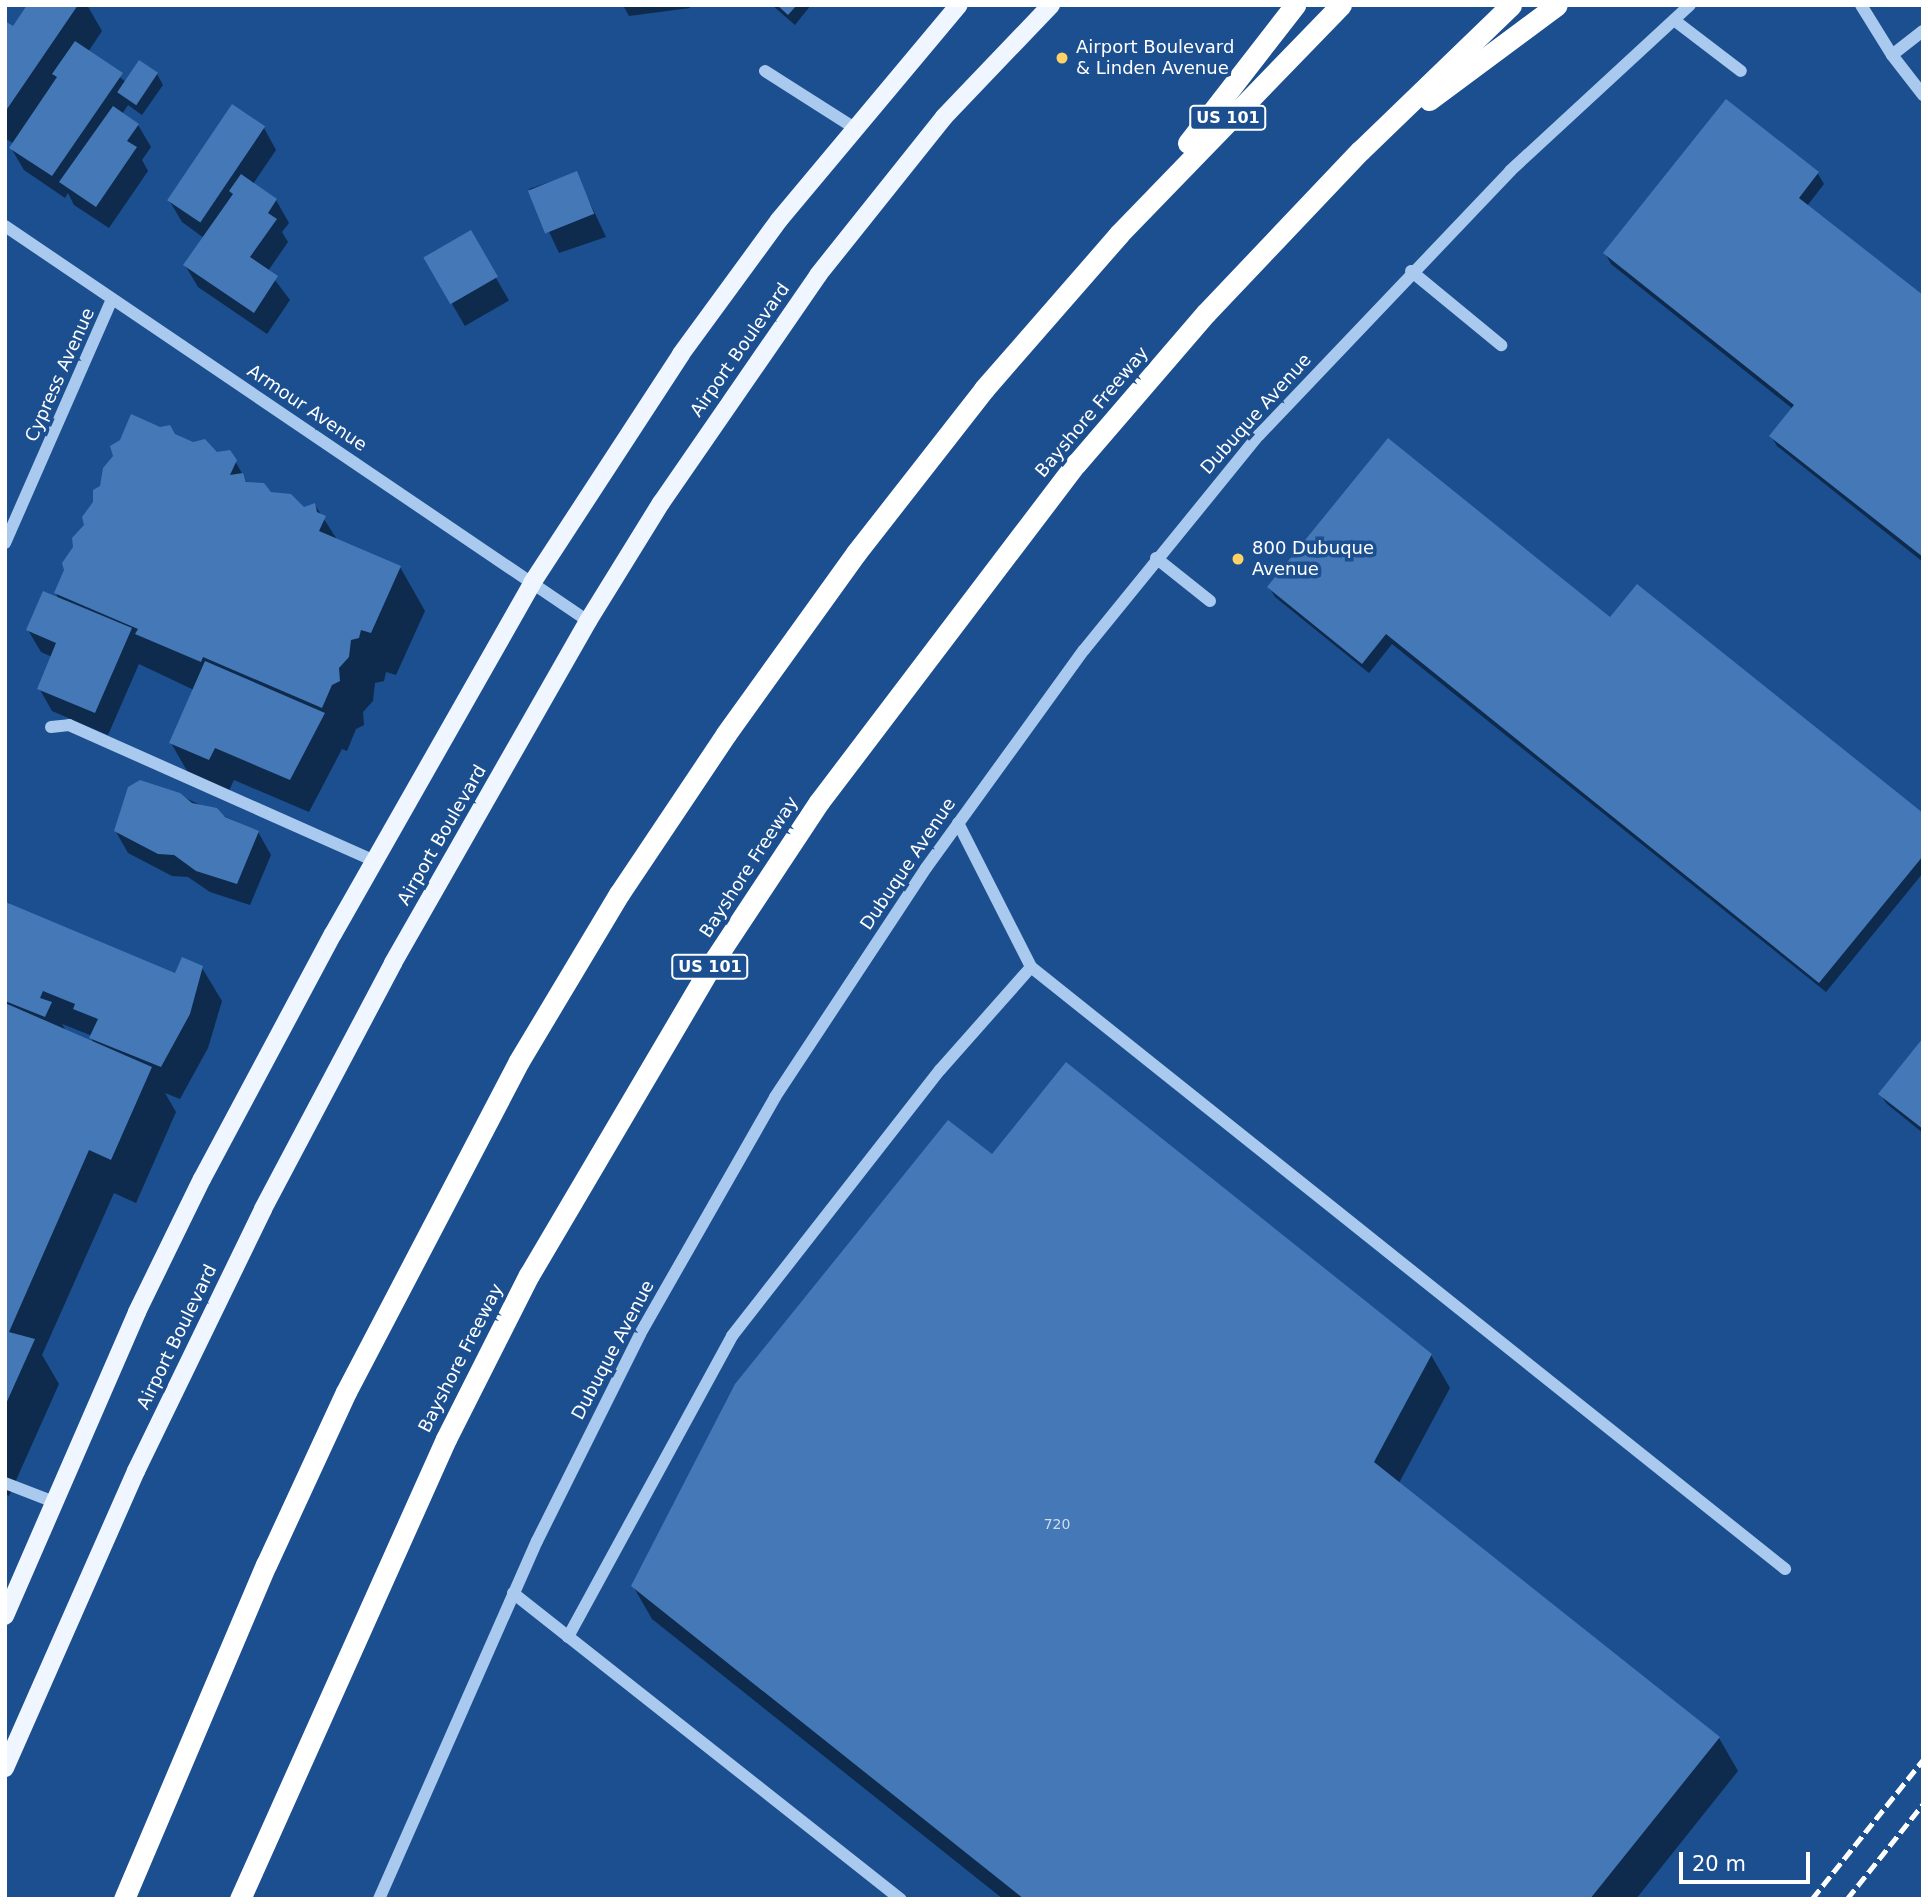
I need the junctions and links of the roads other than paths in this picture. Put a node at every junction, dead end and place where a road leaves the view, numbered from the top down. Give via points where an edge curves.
1 (959, 5) edge
2 (1051, 5) edge
3 (1295, 5) edge
4 (1341, 5) edge
5 (1511, 5) edge
6 (1557, 5) edge
7 (1690, 5) edge
8 (1861, 5) edge
9 (1674, 20) junction
10 (1923, 31) edge
11 (1892, 55) junction
12 (765, 71) dead end
13 (1741, 71) dead end
14 (1923, 95) edge
15 (853, 127) junction
16 (1360, 151) junction
17 (5, 226) edge
18 (1119, 233) junction
19 (1411, 271) junction
20 (112, 299) junction
21 (1501, 345) dead end
22 (5, 543) edge
23 (1156, 558) junction
24 (532, 583) junction
25 (1210, 601) dead end
26 (588, 621) junction
27 (51, 726) dead end
28 (958, 823) junction
29 (374, 861) junction
30 (1031, 967) junction
31 (5, 1483) edge
32 (54, 1502) junction
33 (1785, 1569) dead end
34 (513, 1593) junction
35 (5, 1616) edge
36 (568, 1637) junction
37 (5, 1769) edge
38 (124, 1899) edge
39 (240, 1899) edge
40 (379, 1899) edge
41 (901, 1899) edge

1 - 15 main road
2 - 26 main road, Airport Boulevard via 944,117 818,275 668,491
3 - 18 highway
4 - 18 highway, US 101
5 - 16 highway, Bayshore Freeway / US 101
6 - 16 highway
7 - 9 street, Dubuque Avenue
8 - 11 street
9 - 13 street
9 - 19 street, Dubuque Avenue via 1510,171
10 - 11 street
11 - 14 street
12 - 15 street
15 - 24 main road via 681,354
16 - 39 highway, Bayshore Freeway / US 101 via 1206,313 1076,464 819,802 715,959 529,1275 446,1440
17 - 20 street, Armour Avenue
18 - 38 highway, US 101 via 984,389 856,553 726,734 612,906 446,1194 346,1392
19 - 21 street
19 - 23 street, Dubuque Avenue via 1259,435
20 - 22 street, Cypress Avenue
20 - 24 street, Armour Avenue
23 - 25 street
23 - 28 street, Dubuque Avenue
24 - 26 street, Armour Avenue
24 - 29 main road
26 - 37 main road, Airport Boulevard via 393,963 263,1209 136,1471
27 - 29 street via 69,725
28 - 30 street
28 - 34 street, Dubuque Avenue via 775,1097 703,1217 589,1433
29 - 32 main road via 202,1179 137,1312
30 - 33 street
30 - 36 street via 940,1070 732,1336
31 - 32 street
32 - 35 main road
34 - 36 street
34 - 40 street, Dubuque Avenue
36 - 41 street

